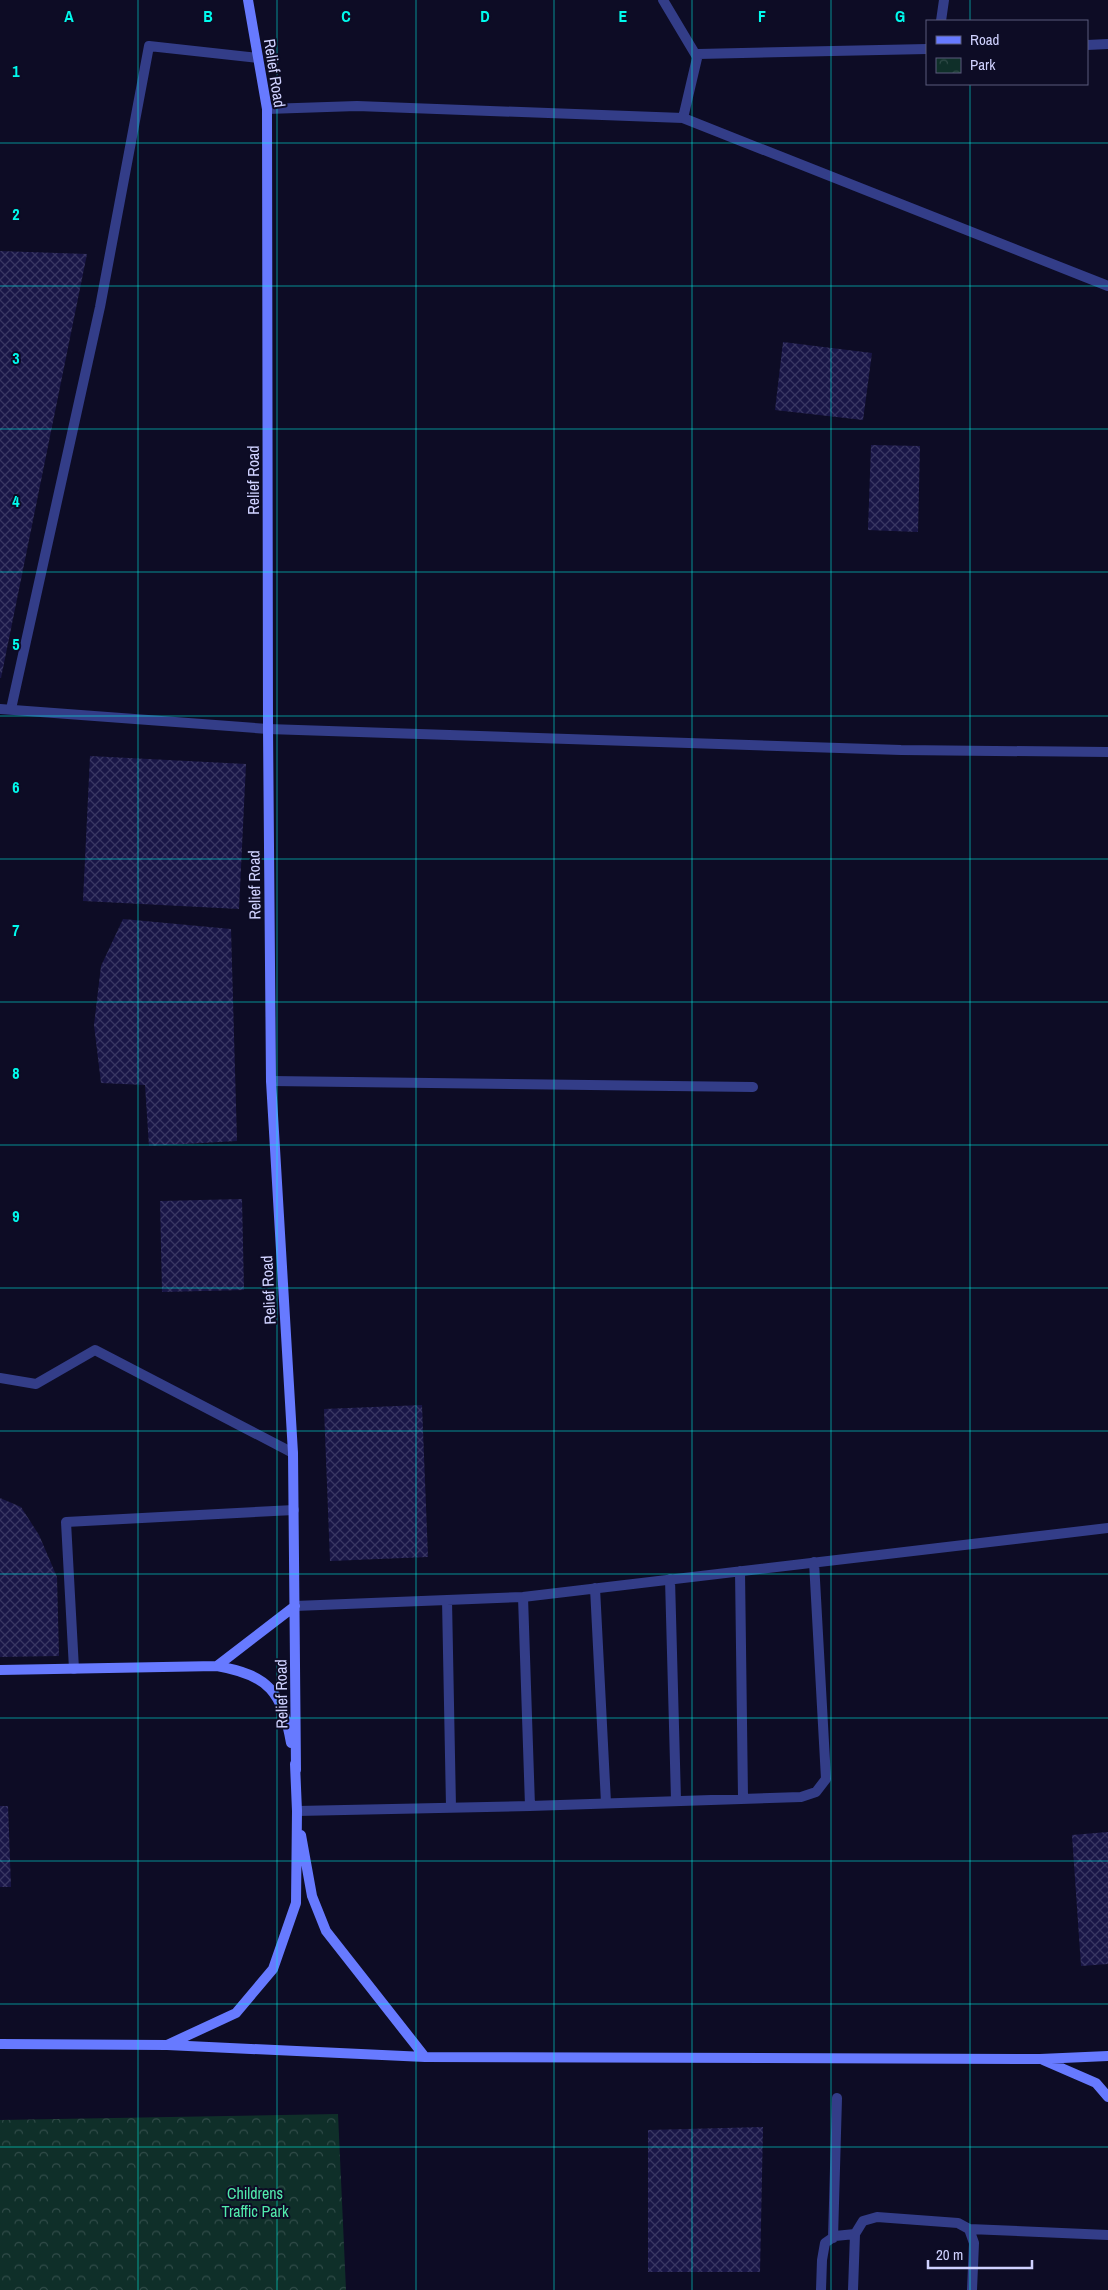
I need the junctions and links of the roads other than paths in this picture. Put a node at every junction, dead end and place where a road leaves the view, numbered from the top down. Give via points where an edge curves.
1 (248, 0) edge
2 (663, 0) edge
3 (944, 0) edge
4 (941, 20) edge
5 (1108, 44) edge
6 (1088, 45) edge
7 (926, 49) edge
8 (697, 57) junction
9 (258, 58) junction
10 (267, 109) junction
11 (683, 118) junction
12 (1108, 286) edge
13 (0, 709) edge
14 (11, 709) junction
15 (268, 729) junction
16 (1108, 752) edge
17 (271, 1081) junction
18 (753, 1087) dead end
19 (0, 1378) edge
20 (293, 1453) junction
21 (294, 1510) junction
22 (1108, 1528) edge
23 (814, 1562) junction
24 (740, 1571) junction
25 (670, 1579) junction
26 (595, 1588) junction
27 (524, 1597) junction
28 (447, 1600) junction
29 (295, 1606) junction
30 (217, 1666) junction
31 (74, 1669) junction
32 (0, 1670) edge
33 (296, 1770) junction
34 (743, 1798) junction
35 (676, 1800) junction
36 (606, 1803) junction
37 (530, 1806) junction
38 (451, 1807) junction
39 (297, 1811) junction
40 (0, 2044) edge
41 (167, 2045) junction
42 (1108, 2056) edge
43 (424, 2057) junction
44 (1040, 2059) junction
45 (1108, 2097) edge
46 (837, 2098) dead end
47 (969, 2229) junction
48 (855, 2234) junction
49 (1108, 2235) edge
50 (832, 2238) junction
51 (822, 2290) edge
52 (852, 2290) edge
53 (972, 2290) edge

1 - 9 main road, Relief Road
2 - 8 street
3 - 4 street
5 - 6 street
7 - 8 street via 698,54
8 - 11 street
9 - 10 main road, Relief Road
9 - 14 street via 148,46 100,308
10 - 11 street via 357,106
10 - 15 main road, Relief Road
11 - 12 street
13 - 14 street
14 - 15 street
15 - 16 street via 902,750
15 - 17 main road, Relief Road
17 - 18 street
17 - 20 main road, Relief Road
19 - 20 street via 36,1384 95,1350
20 - 21 main road, Relief Road
21 - 29 main road, Relief Road
21 - 31 street via 66,1522
22 - 23 street
23 - 24 street
23 - 34 street via 826,1779 816,1792 801,1797
24 - 25 street
24 - 34 street
25 - 26 street
25 - 35 street
26 - 27 street
26 - 36 street
27 - 28 street
27 - 37 street
28 - 29 street
28 - 38 street
29 - 30 main road
29 - 33 main road, Relief Road
30 - 31 main road
30 - 33 main road via 255,1676 276,1695 286,1716
31 - 32 main road
33 - 39 main road
34 - 35 street
35 - 36 street
36 - 37 street
37 - 38 street
38 - 39 street
39 - 41 main road via 296,1903 273,1969 236,2013
39 - 43 main road via 312,1896 326,1931
40 - 41 main road
41 - 43 main road
42 - 44 main road
43 - 44 main road
44 - 45 main road via 1096,2083
46 - 50 street
47 - 48 street via 958,2223 877,2217 863,2221
47 - 49 street
47 - 53 street via 974,2243
48 - 50 street
48 - 52 street
50 - 51 street via 825,2243

